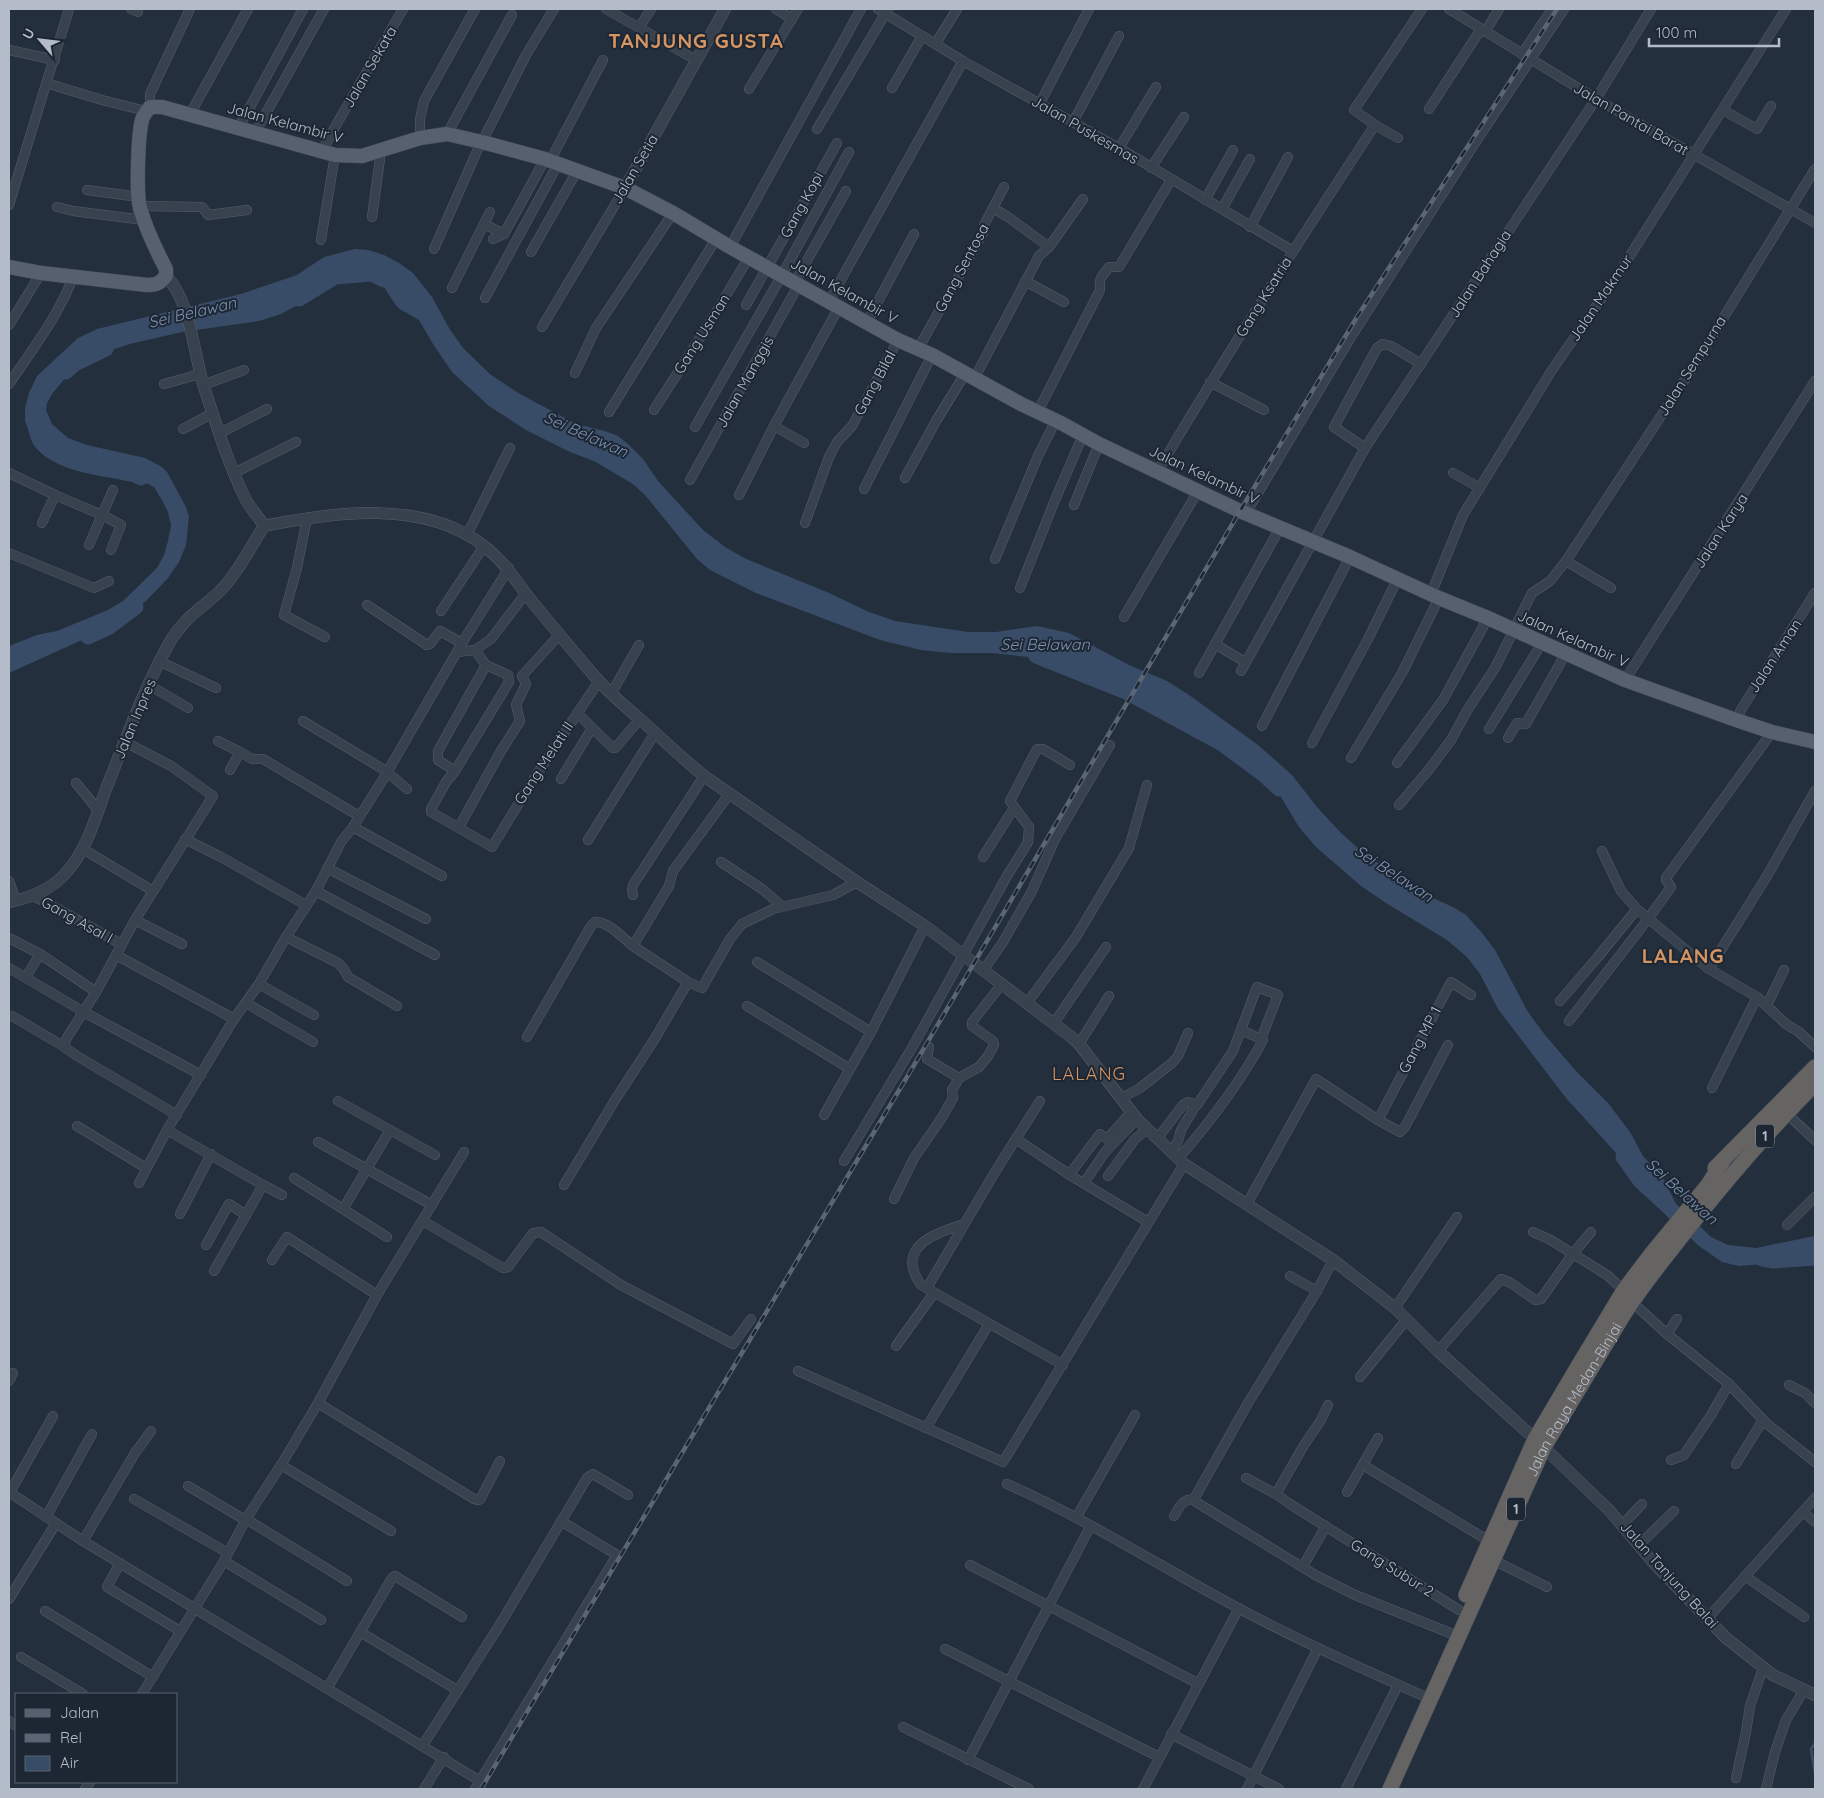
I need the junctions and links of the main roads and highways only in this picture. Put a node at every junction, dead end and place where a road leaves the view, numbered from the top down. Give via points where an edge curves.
1 (9, 267) edge
2 (1815, 742) edge
3 (1815, 1067) edge
4 (1815, 1084) edge
5 (1709, 1186) junction
6 (1667, 1239) junction
7 (1630, 1297) junction
8 (1540, 1443) junction
9 (1425, 1697) junction
10 (1378, 1789) edge
11 (1390, 1789) edge

1 - 2 main road, Jalan Kelambir V via 152,285 161,282 166,276 166,269 139,202 140,132 148,109 162,107 329,153 362,156 420,138 447,134 482,142 551,161 625,188 898,340 1099,444 1246,513 1350,556 1625,680 1772,732
3 - 5 highway, 1 via 1722,1161
4 - 5 highway, 1
5 - 6 highway, Jalan Raya Medan-Binjai / 1
6 - 7 highway, Jalan Raya Medan-Binjai / 1
6 - 7 highway, Jalan Raya Medan-Binjai / 1 via 1652,1253
7 - 8 highway, Jalan Raya Medan-Binjai / 1
8 - 9 highway, Jalan Raya Medan-Binjai / 1 via 1493,1560
8 - 9 highway, Jalan Raya Medan-Binjai / 1 via 1489,1542
9 - 10 highway, Jalan Raya Medan-Binjai / 1
9 - 11 highway, Jalan Raya Medan-Binjai / 1

